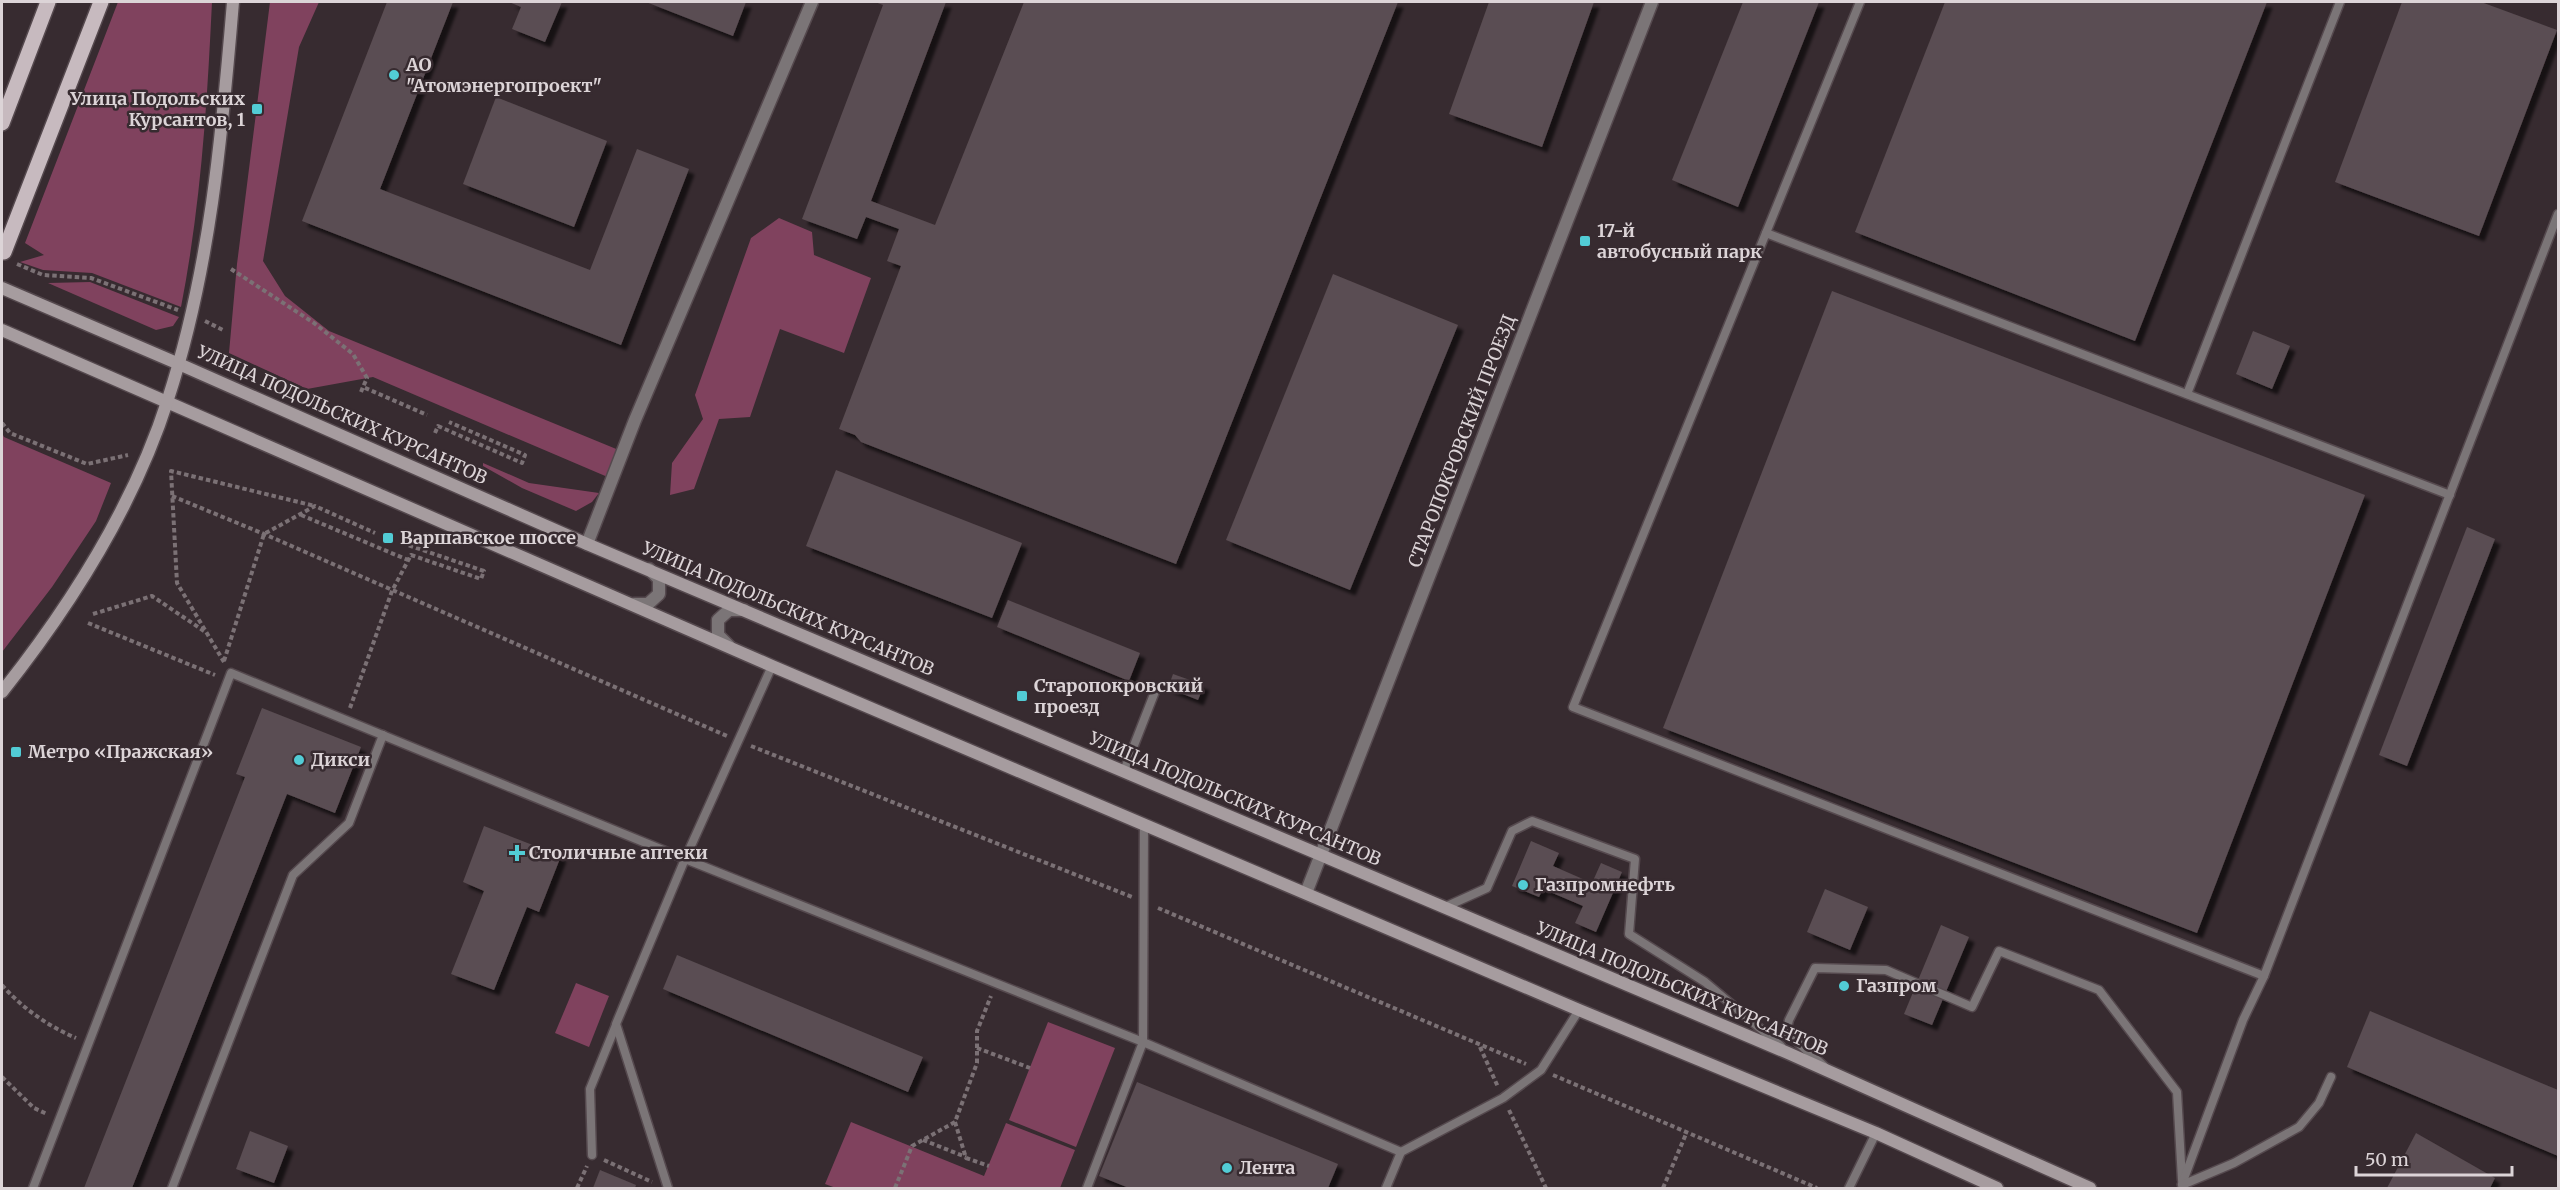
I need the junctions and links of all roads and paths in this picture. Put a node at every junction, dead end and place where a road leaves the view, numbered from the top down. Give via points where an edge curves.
1 (48, 2) edge
2 (101, 2) edge
3 (233, 2) edge
4 (812, 2) edge
5 (1652, 2) edge
6 (1860, 2) edge
7 (2340, 2) edge
8 (2, 123) edge
9 (2559, 214) edge
10 (1766, 233) junction
11 (8, 257) joint
12 (231, 269) dead end
13 (2, 288) edge
14 (191, 315) junction
15 (2, 330) edge
16 (223, 330) dead end
17 (179, 364) junction
18 (2187, 394) junction
19 (168, 401) junction
20 (427, 415) dead end
21 (448, 422) dead end
22 (2, 423) edge
23 (435, 433) dead end
24 (128, 455) dead end
25 (2450, 495) junction
26 (172, 496) junction
27 (315, 506) junction
28 (300, 515) junction
29 (375, 533) dead end
30 (264, 534) junction
31 (399, 542) dead end
32 (587, 544) junction
33 (408, 560) junction
34 (649, 569) junction
35 (392, 591) junction
36 (634, 604) junction
37 (745, 610) junction
38 (93, 614) dead end
39 (88, 623) dead end
40 (207, 633) junction
41 (729, 646) junction
42 (224, 662) junction
43 (772, 666) junction
44 (205, 670) dead end
45 (231, 673) junction
46 (1156, 689) dead end
47 (2, 692) edge
48 (345, 720) junction
49 (383, 735) junction
50 (739, 741) junction
51 (1124, 771) junction
52 (1144, 823) junction
53 (1321, 855) junction
54 (685, 859) junction
55 (1306, 893) junction
56 (1144, 901) junction
57 (1445, 907) junction
58 (2264, 976) junction
59 (996, 983) junction
60 (2, 985) edge
61 (1579, 1010) junction
62 (616, 1024) junction
63 (1143, 1042) junction
64 (88, 1044) junction
65 (1480, 1047) junction
66 (977, 1048) junction
67 (1788, 1053) junction
68 (1030, 1068) dead end
69 (1541, 1070) junction
70 (1830, 1072) junction
71 (2, 1077) edge
72 (2331, 1077) dead end
73 (1503, 1098) junction
74 (59, 1120) junction
75 (955, 1122) junction
76 (1876, 1133) junction
77 (1686, 1134) junction
78 (923, 1140) junction
79 (1401, 1152) junction
80 (592, 1155) junction
81 (966, 1158) junction
82 (989, 1166) dead end
83 (655, 1184) dead end
84 (2181, 1186) edge
85 (33, 1188) edge
86 (172, 1188) edge
87 (577, 1188) edge
88 (668, 1188) edge
89 (896, 1188) edge
90 (1087, 1188) edge
91 (1386, 1188) edge
92 (1546, 1188) edge
93 (1663, 1188) edge
94 (1817, 1188) edge
95 (1849, 1188) edge
96 (1997, 1188) edge
97 (2090, 1188) edge

1 - 8 main road
2 - 11 main road
3 - 14 main road via 214,193
4 - 32 street via 635,420
5 - 53 street, СТАРОПОКРОВСКИЙ ПРОЕЗД
6 - 10 lane
7 - 18 lane
9 - 25 lane
10 - 18 lane
10 - 58 lane via 1573,707
11 - 14 path via 44,275 91,278
12 - 20 path via 314,323 353,354 367,378 362,390
13 - 17 main road, УЛИЦА ПОДОЛЬСКИХ КУРСАНТОВ
14 - 16 path
14 - 17 main road
15 - 19 main road
17 - 19 main road
17 - 32 main road, УЛИЦА ПОДОЛЬСКИХ КУРСАНТОВ
18 - 25 lane
19 - 36 main road
19 - 47 main road via 118,517 38,647
21 - 23 path via 525,455 522,463 438,426
22 - 24 path via 10,433 87,464
25 - 58 lane
26 - 27 path via 171,471
26 - 30 path
26 - 40 path via 177,583
27 - 28 path
27 - 29 path
28 - 30 path
28 - 33 path
30 - 35 path
30 - 42 path
31 - 33 path via 484,571 481,579 411,555
32 - 34 main road, УЛИЦА ПОДОЛЬСКИХ КУРСАНТОВ
33 - 35 path
34 - 36 street via 659,579 659,594 648,604
34 - 37 main road, УЛИЦА ПОДОЛЬСКИХ КУРСАНТОВ
35 - 48 path
35 - 50 path
36 - 41 main road
37 - 41 street via 729,610 718,620 718,636
37 - 51 main road, УЛИЦА ПОДОЛЬСКИХ КУРСАНТОВ
38 - 40 path via 152,596
39 - 44 path
40 - 42 path
41 - 43 main road
42 - 45 path
43 - 50 lane
43 - 52 main road
45 - 48 lane
45 - 64 lane
46 - 51 lane
48 - 49 lane
49 - 54 lane
49 - 86 lane via 349,823 293,875
50 - 54 lane
50 - 56 path
51 - 53 main road, УЛИЦА ПОДОЛЬСКИХ КУРСАНТОВ
52 - 55 main road
52 - 56 lane
53 - 55 street, СТАРОПОКРОВСКИЙ ПРОЕЗД
53 - 57 main road, УЛИЦА ПОДОЛЬСКИХ КУРСАНТОВ
54 - 59 lane
54 - 62 lane
55 - 61 main road
56 - 63 lane
56 - 65 path
57 - 67 main road, УЛИЦА ПОДОЛЬСКИХ КУРСАНТОВ
57 - 67 lane via 1487,888 1512,831 1533,821 1635,859 1629,934 1706,982
58 - 84 lane via 2243,1020
59 - 63 lane
59 - 66 path via 977,1031
60 - 64 path via 25,1008
61 - 69 lane
61 - 76 main road
62 - 80 lane via 590,1089
62 - 88 lane
63 - 79 lane
63 - 90 lane
64 - 74 lane
65 - 69 path
65 - 73 path
66 - 68 path
66 - 75 path via 977,1064
67 - 70 main road, УЛИЦА ПОДОЛЬСКИХ КУРСАНТОВ
69 - 73 lane
69 - 77 path
70 - 84 lane via 1786,1032 1815,969 1886,970 1971,1006 1999,951 2099,990 2177,1092
70 - 97 main road, УЛИЦА ПОДОЛЬСКИХ КУРСАНТОВ
71 - 74 path via 34,1108
72 - 84 lane via 2319,1103 2299,1127 2234,1163
73 - 79 lane
73 - 92 path
74 - 85 lane
75 - 78 path
75 - 81 path
76 - 95 lane
76 - 96 main road
77 - 93 path
77 - 94 path
78 - 81 path
78 - 89 path via 912,1146
79 - 91 lane
80 - 83 path
80 - 87 path
81 - 82 path

